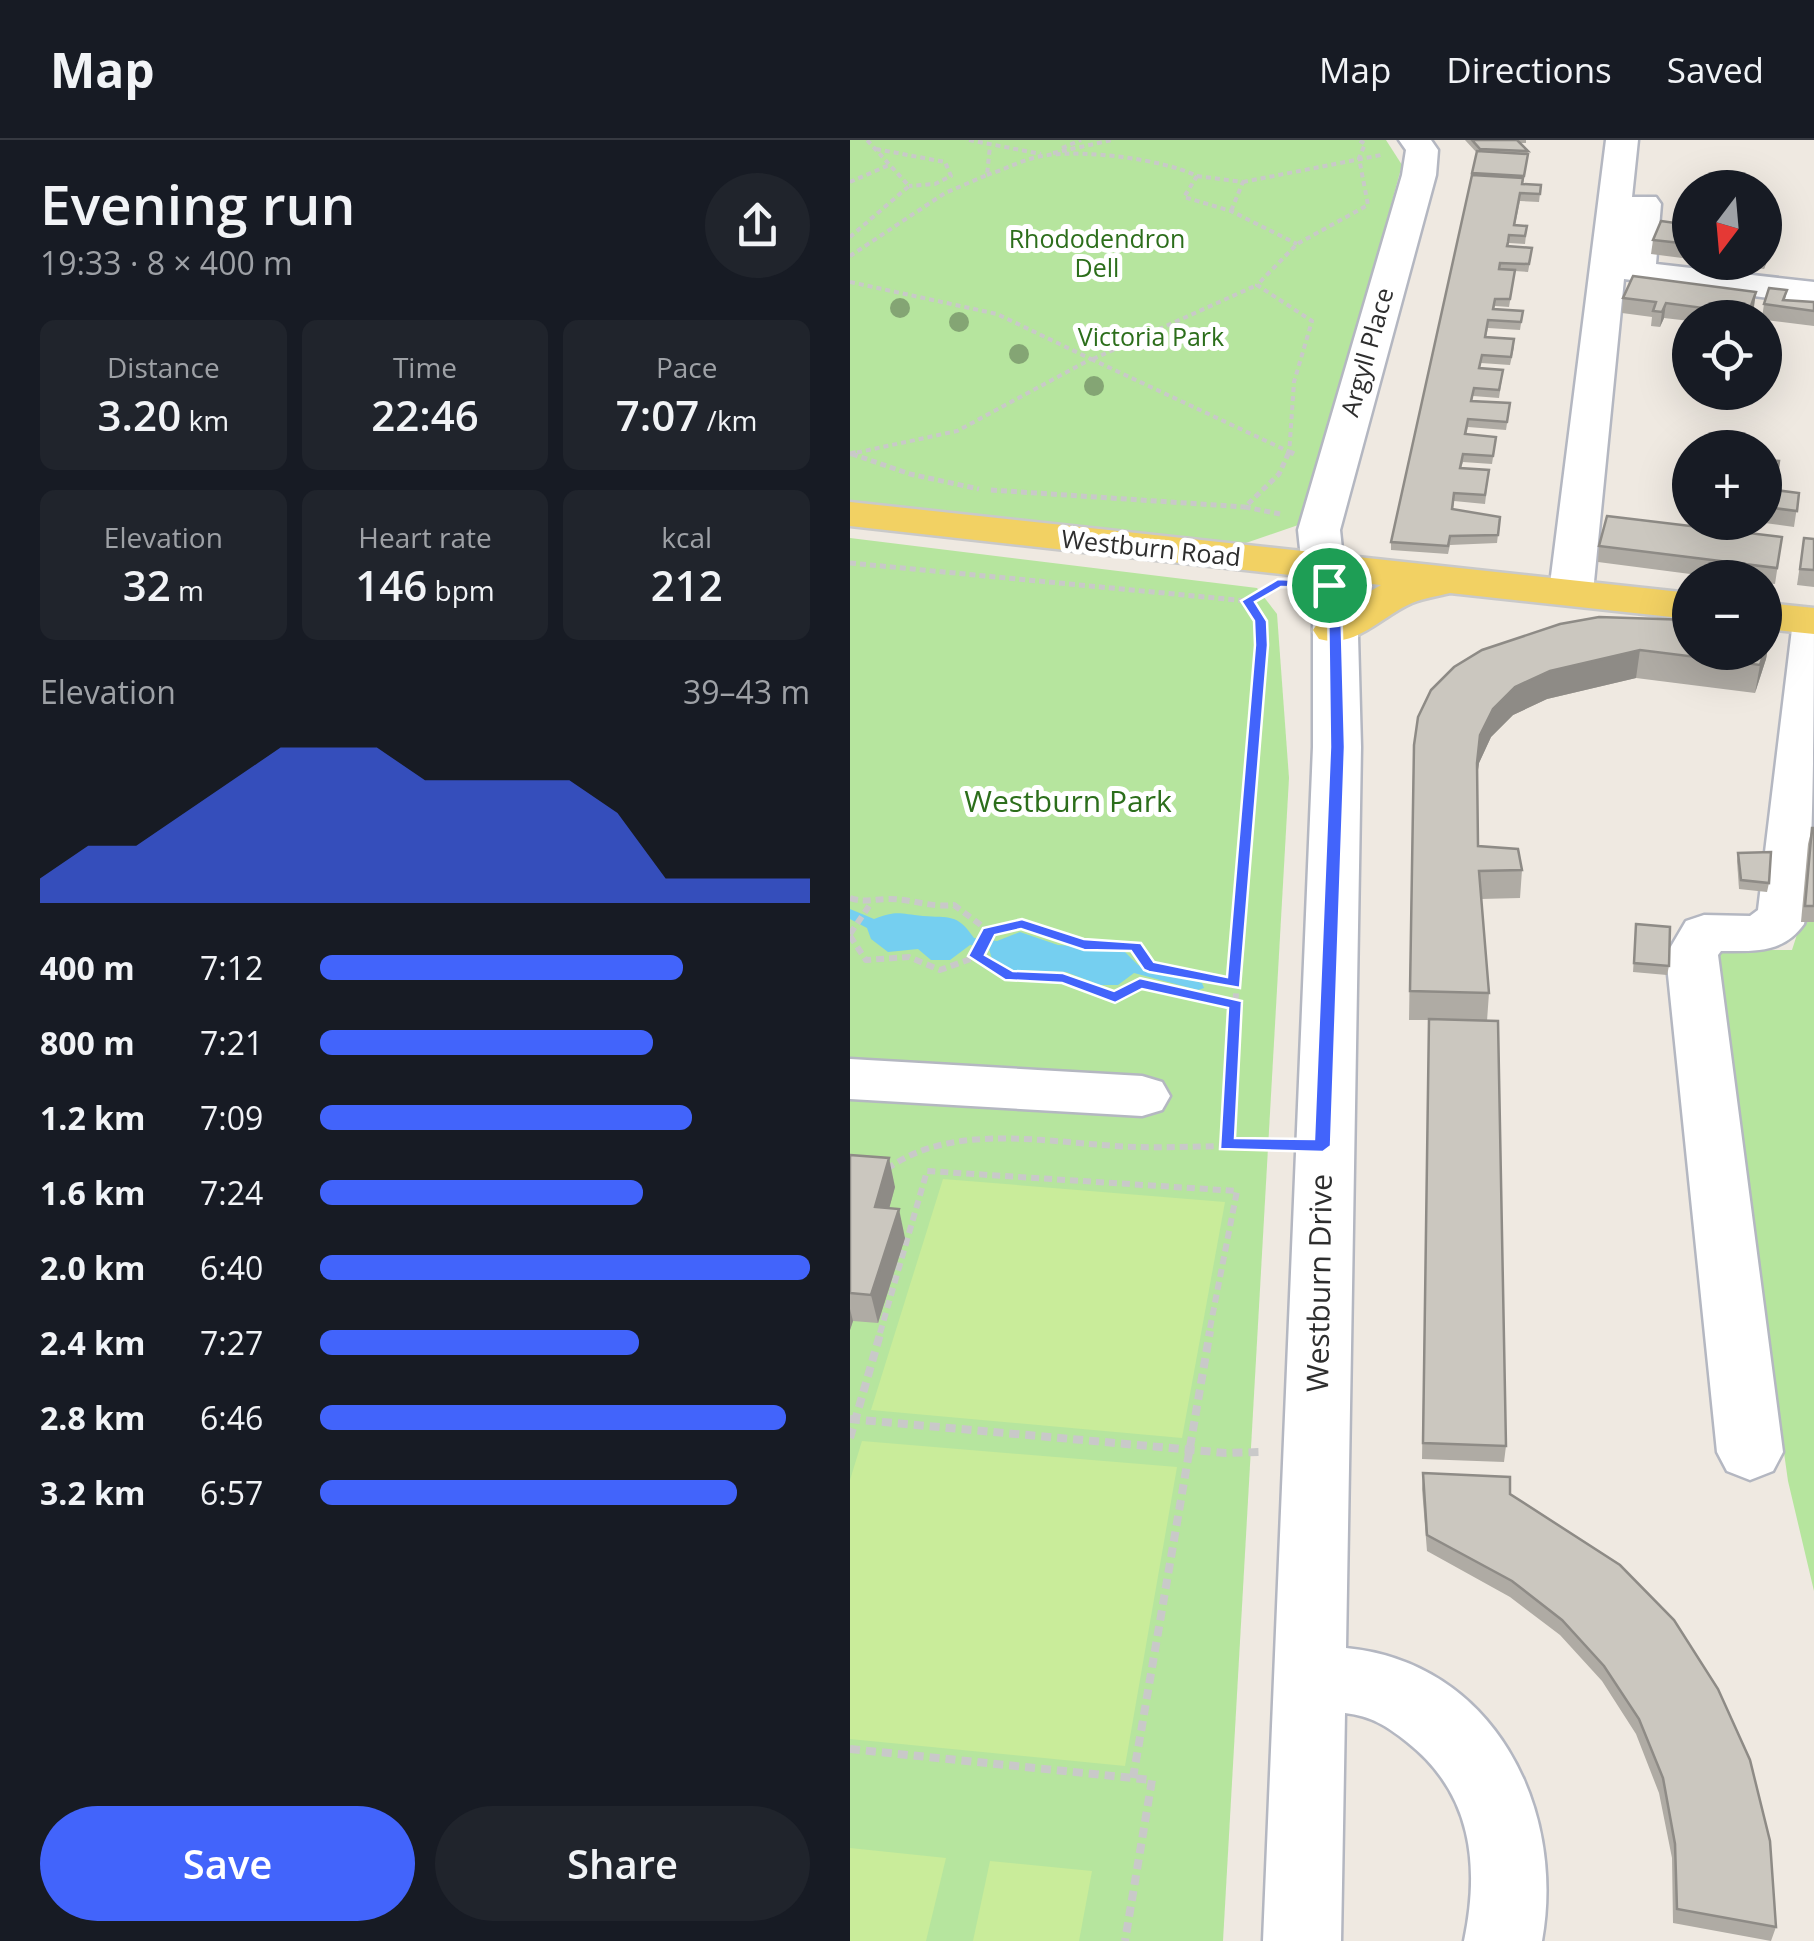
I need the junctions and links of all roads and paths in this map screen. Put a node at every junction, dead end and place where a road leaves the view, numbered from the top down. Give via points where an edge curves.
1 (867, 140) edge
2 (969, 140) edge
3 (1081, 140) edge
4 (1112, 140) edge
5 (1359, 140) edge
6 (1415, 140) edge
7 (1622, 140) edge
8 (1652, 140) edge
9 (990, 146) junction
10 (875, 149) junction
11 (1047, 154) junction
12 (1359, 158) junction
13 (889, 165) junction
14 (987, 175) junction
15 (1198, 176) junction
16 (850, 182) edge
17 (1243, 182) junction
18 (909, 186) junction
19 (1231, 211) junction
20 (850, 236) edge
21 (1297, 244) junction
22 (850, 256) edge
23 (850, 282) edge
24 (1257, 284) junction
25 (1814, 294) edge
26 (1091, 359) junction
27 (850, 454) edge
28 (1292, 454) junction
29 (1337, 456) junction
30 (1244, 507) junction
31 (850, 514) edge
32 (850, 563) edge
33 (1327, 580) junction
34 (1450, 580) junction
35 (1571, 592) junction
36 (1248, 601) junction
37 (1672, 604) edge
38 (1782, 618) edge
39 (1814, 621) edge
40 (1814, 629) edge
41 (850, 898) edge
42 (868, 906) junction
43 (989, 931) junction
44 (850, 935) edge
45 (976, 956) junction
46 (1234, 984) junction
47 (1236, 1005) junction
48 (850, 1079) edge
49 (1142, 1096) dead end
50 (1226, 1144) junction
51 (1323, 1146) junction
52 (879, 1178) edge
53 (853, 1419) edge
54 (850, 1438) edge
55 (1188, 1449) junction
56 (1316, 1452) junction
57 (1750, 1452) dead end
58 (1310, 1677) junction
59 (850, 1749) edge
60 (1132, 1778) junction
61 (1125, 1941) edge
62 (1302, 1941) edge
63 (1503, 1941) edge

1 - 10 path
2 - 9 path
3 - 11 path
4 - 11 path
5 - 12 path via 1366,144
6 - 29 street, Argyll Place via 1422,150 1418,176
7 - 35 street
8 - 25 street via 1637,272
9 - 11 path
9 - 14 path
10 - 13 path
10 - 18 path via 945,162 951,176
11 - 14 path
11 - 15 path via 1145,160
12 - 17 path
12 - 21 path via 1368,205
13 - 16 path
13 - 18 path
14 - 22 path via 944,193
15 - 17 path
15 - 19 path via 1184,197
17 - 19 path
18 - 20 path
19 - 21 path
21 - 24 path
23 - 26 path via 996,314
24 - 26 path
24 - 28 path via 1312,321 1294,382
26 - 27 path via 957,431
26 - 28 path
27 - 30 path via 982,490
28 - 29 path
28 - 30 path via 1278,478
29 - 33 street, Argyll Place
30 - 33 path via 1308,520 1300,538
31 - 33 main road, Westburn Road
32 - 36 path
33 - 34 main road, Westburn Road
33 - 34 main road via 1398,594
33 - 36 path via 1278,583
33 - 51 street, Westburn Drive via 1338,747
34 - 35 main road, Westburn Road
35 - 37 main road, Westburn Road
36 - 46 path via 1260,621 1262,645
38 - 39 main road
40 - 57 street via 1783,916 1762,934 1704,933 1692,954
41 - 42 path
42 - 43 path via 893,899 923,910 954,906
42 - 44 path
43 - 45 path
43 - 46 path via 1022,924 1084,944 1135,946 1149,966
44 - 45 path via 866,960 909,957 940,970
45 - 47 path via 1010,976 1063,978 1115,997 1140,983
46 - 47 path
47 - 50 path
48 - 49 street
50 - 51 path
50 - 52 path via 1129,1147 1038,1140 923,1146 896,1158
51 - 56 street, Westburn Drive
53 - 54 path
53 - 55 path
53 - 55 path via 927,1171 1237,1190
55 - 56 path
55 - 60 path
56 - 58 street, Westburn Drive
58 - 62 street, Westburn Drive
58 - 63 street via 1382,1685 1451,1730 1479,1767 1501,1807 1512,1859
59 - 60 path
60 - 61 path via 1152,1780

